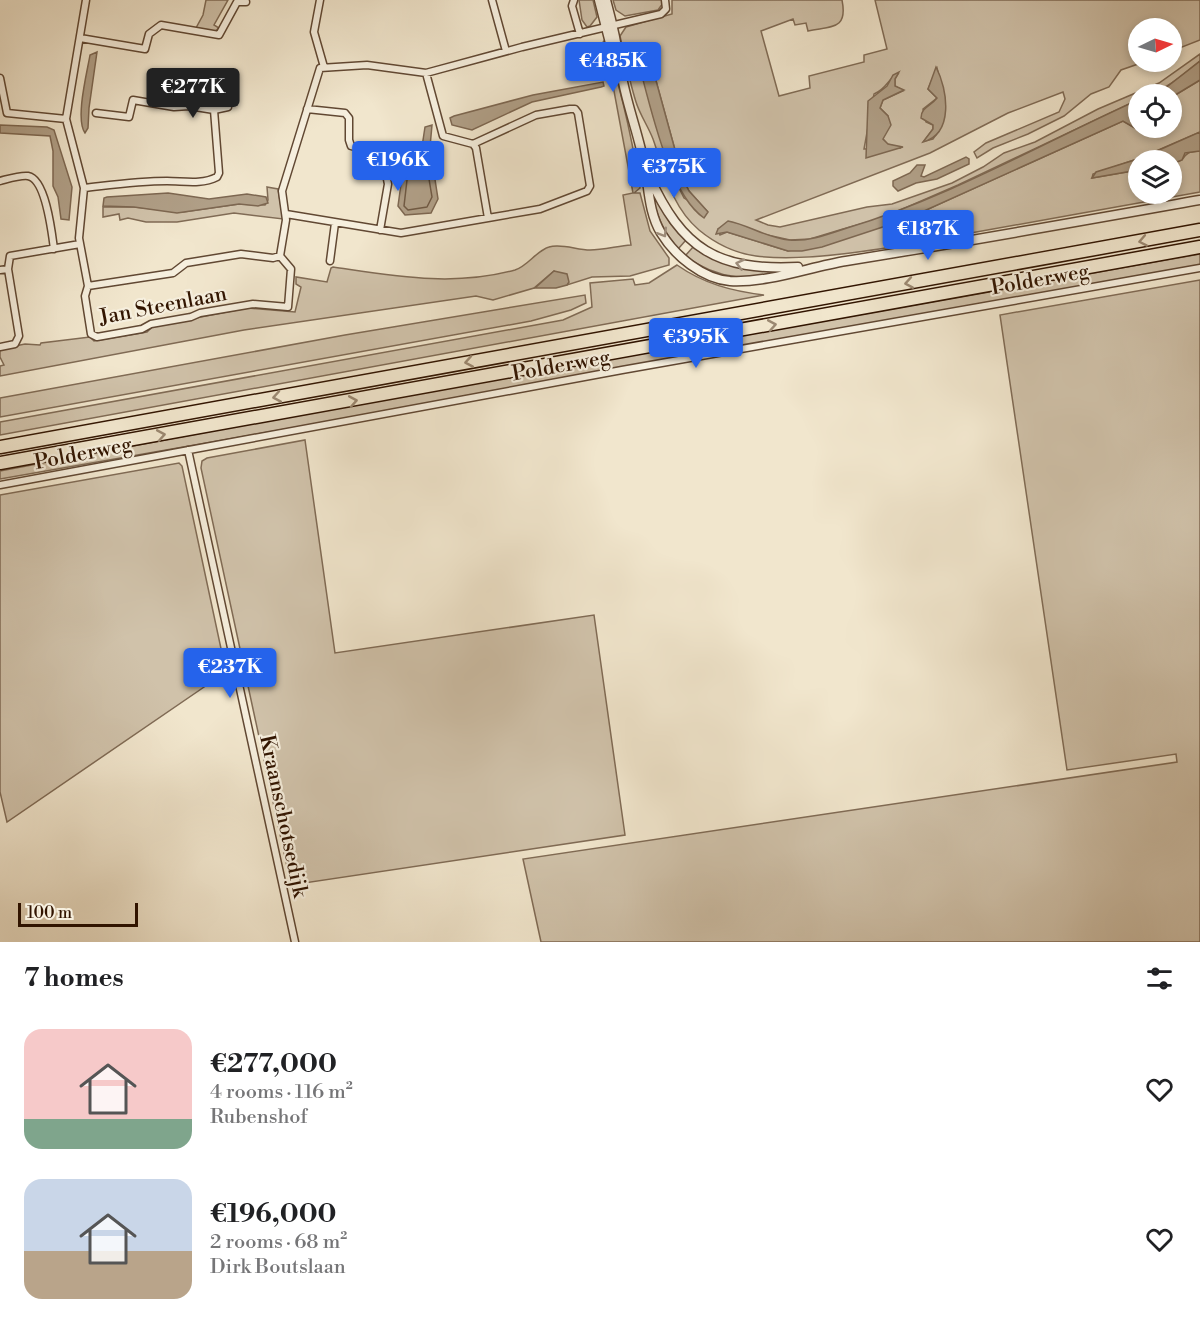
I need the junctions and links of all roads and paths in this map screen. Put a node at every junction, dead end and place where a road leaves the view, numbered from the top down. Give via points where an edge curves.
1 (86, 0) edge
2 (320, 0) edge
3 (492, 0) edge
4 (574, 0) edge
5 (599, 0) edge
6 (606, 0) edge
7 (665, 0) edge
8 (246, 2) dead end
9 (609, 27) junction
10 (580, 34) junction
11 (80, 38) junction
12 (506, 51) junction
13 (324, 67) junction
14 (426, 73) junction
15 (0, 78) edge
16 (228, 107) dead end
17 (307, 109) junction
18 (214, 110) junction
19 (96, 112) dead end
20 (66, 119) junction
21 (473, 144) junction
22 (411, 152) dead end
23 (382, 154) junction
24 (645, 167) junction
25 (0, 181) edge
26 (84, 188) junction
27 (1200, 200) edge
28 (286, 214) junction
29 (488, 218) junction
30 (335, 222) junction
31 (380, 230) junction
32 (1200, 230) edge
33 (80, 244) junction
34 (1200, 247) edge
35 (54, 249) junction
36 (280, 256) junction
37 (330, 261) dead end
38 (819, 266) junction
39 (1200, 268) edge
40 (8, 269) junction
41 (0, 270) edge
42 (88, 286) junction
43 (0, 346) edge
44 (0, 447) edge
45 (188, 450) junction
46 (0, 463) edge
47 (0, 485) edge
48 (295, 942) edge

1 - 11 street
2 - 13 street via 314,32
3 - 12 street
4 - 10 street via 572,6
5 - 9 street
6 - 9 street
7 - 9 street via 666,9 661,14
8 - 11 street via 237,2 219,34 160,25 148,34 145,49
9 - 10 street
9 - 24 street
10 - 12 street
11 - 20 street
12 - 14 street
13 - 14 street via 368,65
13 - 17 street, Jan Steenlaan via 318,73
14 - 21 street via 443,136
15 - 20 street via 7,113
16 - 18 street
17 - 23 street via 345,113 349,118 351,146
17 - 28 street, Jan Steenlaan via 282,191
18 - 19 street via 133,100 129,117
18 - 26 street via 217,177 184,183 170,180
20 - 26 street
21 - 29 street
21 - 29 street via 537,115 570,109 578,113 590,186 587,190 540,209
22 - 23 street
23 - 31 street via 388,184
38 -> 24 street via 750,266 715,255 692,242 661,204
24 -> 38 street via 652,211 661,233 694,267 728,281
25 - 35 street via 28,176 36,181 48,208
26 - 33 street
27 - 38 street
28 - 30 street
28 - 36 street, Jan Steenlaan
29 - 31 street via 401,233
30 - 31 street
30 - 37 street
32 -> 44 highway
33 - 35 street
33 - 42 street
46 -> 34 highway
35 - 40 street via 10,256
36 - 42 street, Jan Steenlaan via 241,254 186,263 173,273
36 - 42 street, Jan Steenlaan via 291,268 285,308 254,304 93,337 85,296
39 - 45 street, Polderweg
40 - 41 street
40 - 43 street via 19,336 15,344
45 - 47 street, Polderweg
45 - 48 street, Kraanschotsedijk

